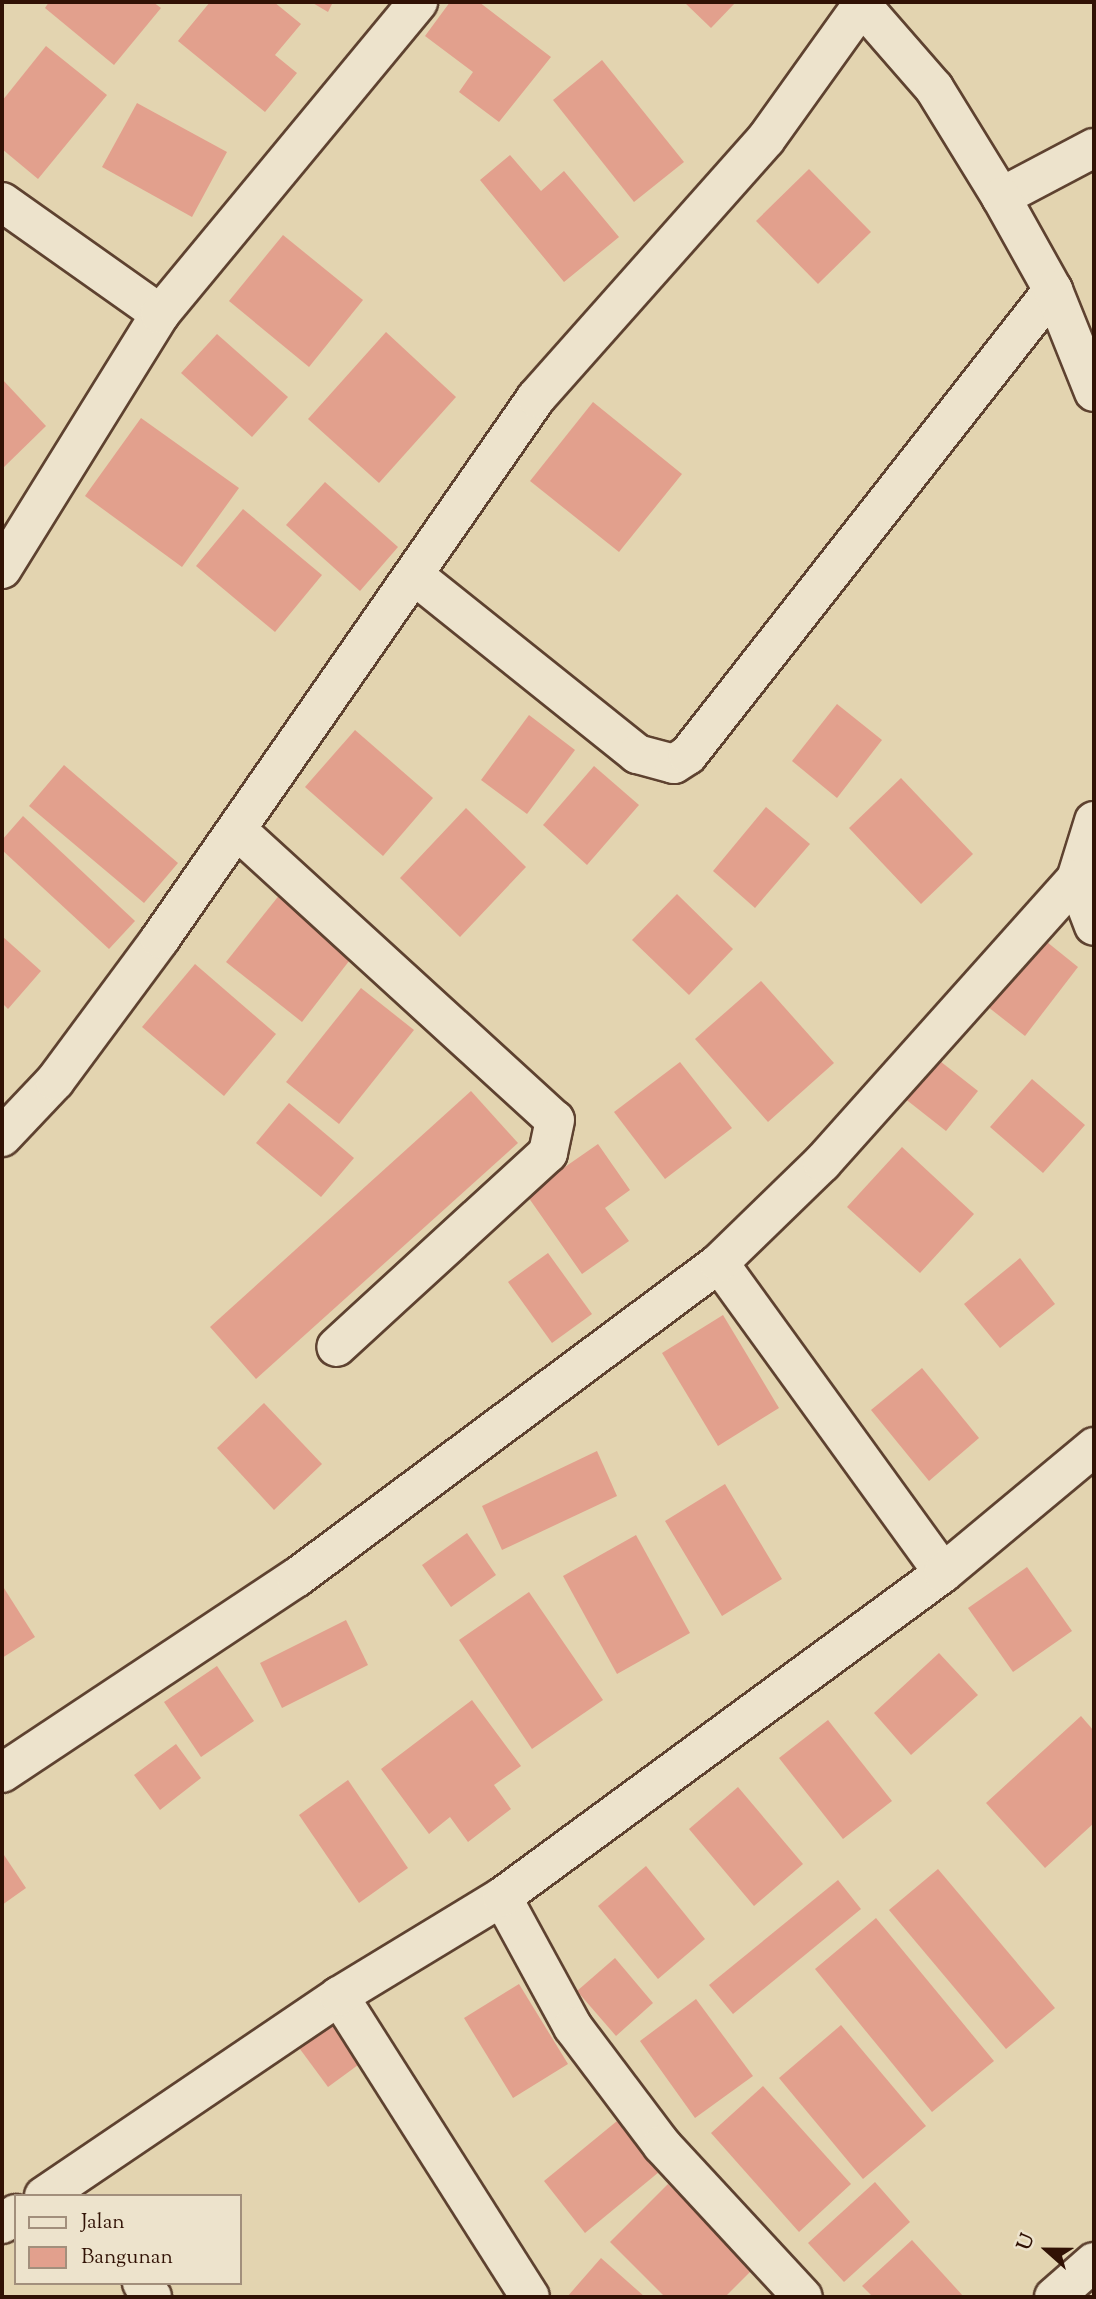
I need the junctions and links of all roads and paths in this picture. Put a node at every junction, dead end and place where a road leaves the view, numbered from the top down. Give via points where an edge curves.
1 (418, 2) edge
2 (866, 5) edge
3 (1094, 148) edge
4 (1001, 197) junction
5 (2, 202) edge
6 (1052, 290) junction
7 (160, 314) junction
8 (1083, 334) edge
9 (1094, 392) edge
10 (2, 569) edge
11 (415, 576) junction
12 (1094, 821) edge
13 (237, 830) junction
14 (1076, 879) junction
15 (1094, 926) edge
16 (2, 1138) edge
17 (719, 1263) junction
18 (336, 1348) dead end
19 (1094, 1447) edge
20 (943, 1573) junction
21 (2, 1773) edge
22 (502, 1897) junction
23 (339, 1996) junction
24 (62, 2191) edge
25 (1094, 2262) edge
26 (530, 2297) edge
27 (803, 2297) edge
28 (1054, 2297) edge

1 - 7 street
2 - 4 street via 934,88
2 - 11 street via 766,139 536,398
3 - 4 street
4 - 6 street
5 - 7 street
6 - 8 street
6 - 11 street via 688,755 674,764 637,754
7 - 10 street
8 - 9 street
11 - 13 street
12 - 14 street
13 - 16 street via 55,1081
13 - 18 street via 555,1120 548,1153
14 - 15 street
14 - 17 street via 822,1163
17 - 20 street
17 - 21 street via 296,1578
19 - 20 street
20 - 22 street
22 - 23 street
22 - 27 street via 573,2027 662,2145
23 - 24 street
23 - 26 street
25 - 28 street

